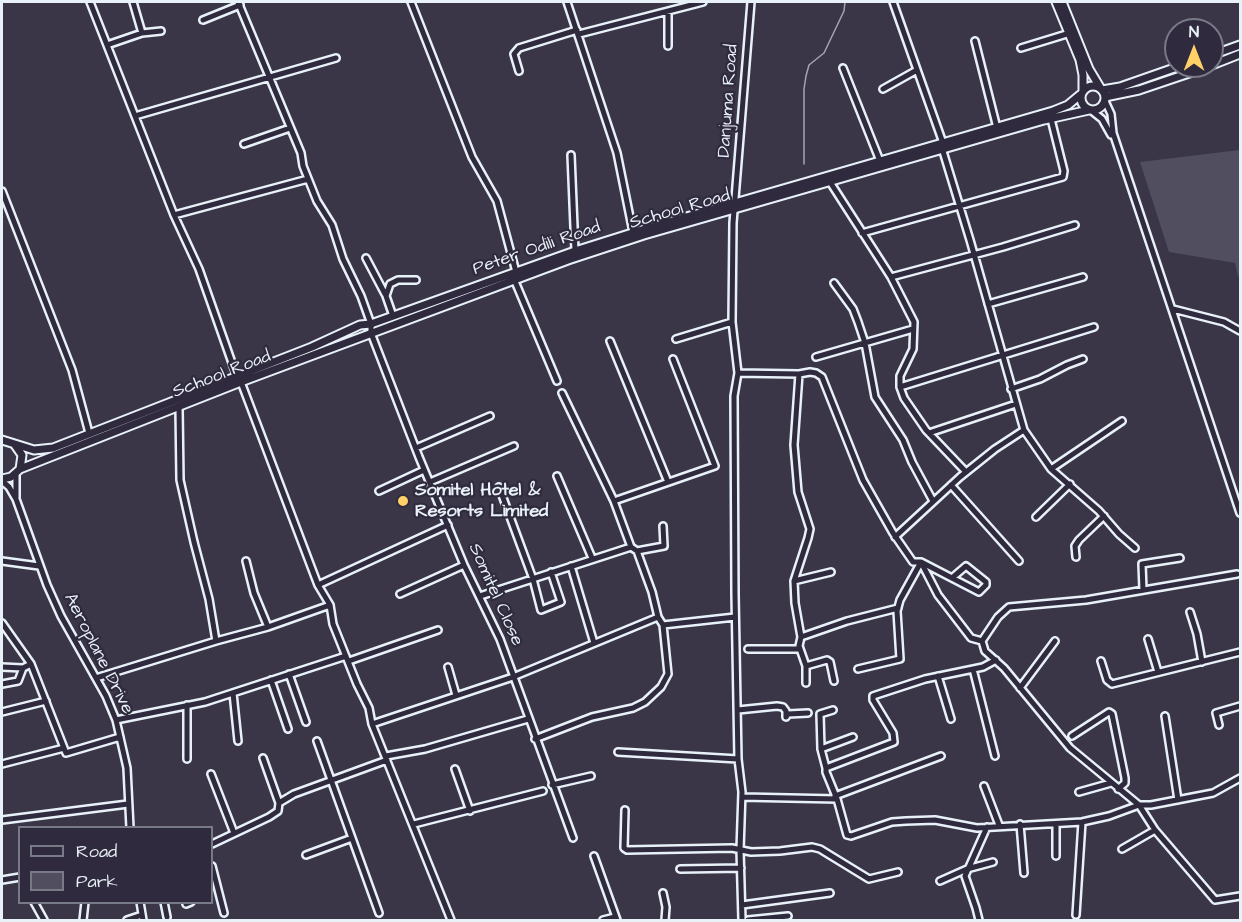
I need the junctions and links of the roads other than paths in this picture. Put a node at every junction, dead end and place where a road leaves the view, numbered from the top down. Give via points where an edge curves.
1 (90, 2) edge
2 (132, 2) edge
3 (411, 2) edge
4 (567, 2) edge
5 (703, 2) edge
6 (751, 2) edge
7 (893, 2) edge
8 (1056, 2) edge
9 (1062, 2) edge
10 (239, 4) edge
11 (668, 11) junction
12 (203, 20) dead end
13 (161, 32) dead end
14 (578, 32) junction
15 (142, 33) junction
16 (1070, 33) junction
17 (975, 41) dead end
18 (107, 45) junction
19 (1240, 45) edge
20 (668, 46) dead end
21 (1021, 48) dead end
22 (1224, 51) edge
23 (1240, 54) edge
24 (336, 58) dead end
25 (1224, 61) edge
26 (843, 68) dead end
27 (917, 70) junction
28 (519, 71) dead end
29 (1164, 72) edge
30 (270, 78) junction
31 (1175, 78) edge
32 (883, 89) dead end
33 (1082, 93) junction
34 (1103, 94) junction
35 (1090, 110) junction
36 (135, 116) junction
37 (1051, 119) junction
38 (290, 128) junction
39 (997, 128) junction
40 (1117, 141) junction
41 (244, 144) dead end
42 (942, 146) junction
43 (571, 155) dead end
44 (880, 161) junction
45 (308, 179) junction
46 (830, 182) junction
47 (2, 191) edge
48 (736, 206) junction
49 (959, 206) junction
50 (174, 215) junction
51 (1075, 225) dead end
52 (633, 232) junction
53 (862, 233) junction
54 (575, 251) junction
55 (974, 254) junction
56 (366, 258) dead end
57 (515, 275) junction
58 (891, 277) junction
59 (1083, 277) dead end
60 (416, 280) dead end
61 (834, 282) dead end
62 (386, 296) junction
63 (988, 304) junction
64 (1173, 309) junction
65 (393, 316) junction
66 (732, 322) junction
67 (371, 324) junction
68 (1094, 327) dead end
69 (913, 329) junction
70 (1240, 331) edge
71 (371, 333) junction
72 (676, 339) dead end
73 (610, 341) dead end
74 (865, 343) junction
75 (1002, 355) junction
76 (816, 357) dead end
77 (674, 359) dead end
78 (1083, 359) dead end
79 (738, 373) junction
80 (799, 374) junction
81 (239, 379) junction
82 (556, 381) dead end
83 (900, 387) junction
84 (1011, 389) junction
85 (562, 393) dead end
86 (1016, 404) junction
87 (179, 408) junction
88 (490, 416) dead end
89 (1122, 422) dead end
90 (1023, 430) junction
91 (89, 433) junction
92 (928, 433) junction
93 (6, 440) edge
94 (514, 446) dead end
95 (416, 448) junction
96 (1051, 468) junction
97 (424, 470) junction
98 (18, 472) junction
99 (966, 472) junction
100 (557, 476) dead end
101 (2, 480) edge
102 (430, 482) junction
103 (668, 482) junction
104 (1070, 484) junction
105 (951, 485) junction
106 (499, 487) dead end
107 (379, 490) dead end
108 (16, 499) junction
109 (614, 501) junction
110 (933, 501) junction
111 (1240, 513) edge
112 (1104, 516) junction
113 (1036, 517) dead end
114 (448, 525) junction
115 (663, 526) dead end
116 (895, 537) junction
117 (631, 547) junction
118 (1135, 548) dead end
119 (638, 551) junction
120 (1076, 557) dead end
121 (592, 558) junction
122 (1180, 558) dead end
123 (2, 561) edge
124 (246, 561) dead end
125 (1019, 561) dead end
126 (921, 562) junction
127 (39, 566) junction
128 (464, 566) junction
129 (571, 566) junction
130 (551, 572) junction
131 (831, 572) dead end
132 (1237, 574) dead end
133 (952, 578) junction
134 (533, 579) junction
135 (794, 581) junction
136 (318, 585) junction
137 (1143, 590) junction
138 (400, 594) dead end
139 (480, 596) junction
140 (330, 605) junction
141 (898, 608) junction
142 (1190, 612) dead end
143 (658, 617) junction
144 (735, 617) junction
145 (2, 623) edge
146 (663, 625) junction
147 (268, 627) junction
148 (438, 630) dead end
149 (801, 637) junction
150 (1148, 639) dead end
151 (982, 640) junction
152 (216, 641) junction
153 (1055, 641) dead end
154 (594, 643) junction
155 (748, 649) dead end
156 (799, 649) junction
157 (1240, 652) edge
158 (347, 658) junction
159 (996, 660) junction
160 (1101, 661) dead end
161 (1202, 662) junction
162 (31, 664) junction
163 (806, 666) junction
164 (2, 667) edge
165 (448, 667) dead end
166 (23, 668) junction
167 (858, 669) dead end
168 (973, 669) junction
169 (1158, 672) junction
170 (289, 674) junction
171 (938, 676) junction
172 (513, 677) junction
173 (96, 678) junction
174 (272, 680) junction
175 (834, 681) dead end
176 (806, 682) dead end
177 (2, 684) edge
178 (1020, 688) junction
179 (233, 693) junction
180 (456, 695) junction
181 (46, 701) junction
182 (187, 705) junction
183 (1240, 706) edge
184 (738, 710) junction
185 (833, 710) dead end
186 (2, 712) edge
187 (808, 713) dead end
188 (1165, 716) dead end
189 (528, 719) junction
190 (951, 719) dead end
191 (116, 720) junction
192 (306, 722) dead end
193 (372, 724) junction
194 (1219, 725) dead end
195 (288, 729) dead end
196 (1072, 736) dead end
197 (120, 737) junction
198 (853, 737) dead end
199 (535, 739) junction
200 (238, 741) dead end
201 (317, 741) dead end
202 (64, 748) junction
203 (821, 748) junction
204 (618, 752) dead end
205 (941, 756) dead end
206 (995, 756) dead end
207 (263, 758) dead end
208 (386, 758) junction
209 (187, 759) dead end
210 (738, 759) junction
211 (2, 764) edge
212 (826, 768) junction
213 (454, 769) dead end
214 (211, 774) dead end
215 (591, 776) dead end
216 (1240, 778) edge
217 (331, 781) junction
218 (1111, 783) junction
219 (552, 785) junction
220 (984, 786) dead end
221 (1118, 789) junction
222 (543, 791) dead end
223 (1079, 792) dead end
224 (742, 797) junction
225 (836, 798) junction
226 (1178, 800) junction
227 (279, 803) junction
228 (128, 804) junction
229 (1139, 805) junction
230 (625, 810) dead end
231 (470, 811) junction
232 (2, 820) edge
233 (1082, 822) junction
234 (414, 824) junction
235 (1020, 824) junction
236 (1056, 824) junction
237 (999, 825) junction
238 (130, 826) edge
239 (987, 828) junction
240 (1155, 830) junction
241 (234, 833) junction
242 (352, 838) junction
243 (573, 838) dead end
244 (213, 844) edge
245 (1122, 849) dead end
246 (740, 850) junction
247 (306, 855) dead end
248 (594, 856) dead end
249 (1056, 856) dead end
250 (993, 862) dead end
251 (741, 868) junction
252 (680, 869) dead end
253 (967, 869) junction
254 (213, 870) edge
255 (898, 872) dead end
256 (1024, 873) dead end
257 (18, 878) edge
258 (2, 880) edge
259 (940, 881) dead end
260 (663, 893) dead end
261 (830, 893) dead end
262 (219, 896) junction
263 (1240, 896) edge
264 (213, 897) edge
265 (35, 904) edge
266 (85, 904) edge
267 (165, 904) edge
268 (742, 905) junction
269 (379, 913) dead end
270 (224, 914) dead end
271 (1076, 915) dead end
272 (788, 916) dead end
273 (167, 917) dead end
274 (142, 918) edge
275 (616, 919) edge
276 (82, 920) edge
277 (44, 921) edge
278 (127, 921) edge
279 (451, 921) edge
280 (603, 921) edge
281 (665, 921) edge
282 (742, 921) edge
283 (748, 921) edge
284 (979, 921) edge

1 - 18 street
2 - 15 street
3 - 57 street via 472,157 497,201
4 - 14 street
5 - 11 street
6 - 48 street, Danjuma Road
7 - 27 street
8 - 16 main road
9 - 34 main road
10 - 12 street
10 - 30 street
11 - 14 street
11 - 20 street
13 - 15 street
14 - 28 street via 519,48 514,54
14 - 52 street via 617,153
15 - 18 street
16 - 21 street
16 - 33 main road via 1082,69
17 - 39 street
18 - 36 street
19 - 22 main road
23 - 25 main road
24 - 30 street
26 - 44 street
27 - 32 street
27 - 42 street
29 - 34 main road
30 - 36 street
30 - 38 street
31 - 34 main road via 1139,90
33 - 34 main road via 1090,86
33 - 35 main road via 1082,104
33 - 39 main road, Peter Odili Road via 1068,105
34 - 35 main road via 1100,108
34 - 40 street
35 - 37 main road, School Road
35 - 40 street via 1102,119
36 - 50 street
37 - 42 main road, School Road
37 - 49 street via 1063,177
38 - 41 street
38 - 45 street
39 - 42 main road, Peter Odili Road
40 - 64 street
42 - 44 main road, Peter Odili Road
42 - 46 main road, School Road
42 - 49 street
43 - 54 street
44 - 48 main road, Peter Odili Road
45 - 50 street
45 - 67 street via 332,225
46 - 48 main road, School Road
46 - 53 street
47 - 91 street via 72,370
48 - 52 main road, Peter Odili Road
48 - 57 main road, School Road
48 - 66 street, Danjuma Road
49 - 53 street
49 - 55 street
50 - 81 street via 199,269
51 - 55 street
52 - 54 main road, Peter Odili Road
53 - 58 street
54 - 57 main road, Peter Odili Road
55 - 58 street
55 - 63 street
56 - 62 street
57 - 65 main road, Peter Odili Road
57 - 71 main road, School Road
57 - 82 street
58 - 69 street via 910,312
59 - 63 street
60 - 62 street via 390,284
61 - 74 street via 853,309
62 - 65 street
63 - 75 street
64 - 70 street via 1224,322
64 - 111 street
65 - 67 main road, Peter Odili Road
66 - 72 street
66 - 79 street, Danjuma Road
67 - 71 street
67 - 81 main road, Peter Odili Road via 360,325
68 - 75 street
69 - 74 street
69 - 83 street via 913,349 900,376
71 - 81 main road, School Road via 335,349
71 - 95 street, Somitel Close
73 - 103 street
74 - 76 street
74 - 110 street via 875,397 903,440
75 - 83 street
75 - 84 street
77 - 103 street via 715,466
78 - 84 street
79 - 80 street
79 - 144 street, Danjuma Road via 734,396
80 - 116 street via 810,372 822,377 863,480
80 - 135 street via 795,454 798,492 810,529
81 - 87 main road, School Road
81 - 91 main road, Peter Odili Road
81 - 136 street
83 - 92 street
84 - 86 street
85 - 109 street
86 - 90 street
86 - 92 street
87 - 98 main road, School Road
87 - 152 street via 180,480
88 - 95 street
89 - 96 street
90 - 96 street
90 - 99 street
91 - 93 main road, Peter Odili Road via 40,451
92 - 99 street
93 - 98 main road via 19,448 22,455
94 - 102 street
95 - 97 street, Somitel Close
96 - 104 street
97 - 102 street, Somitel Close
97 - 107 street
98 - 101 main road, School Road
98 - 108 street
99 - 105 street
100 - 121 street
101 - 108 street
102 - 114 street, Somitel Close
103 - 109 street
104 - 112 street
104 - 113 street
105 - 110 street
105 - 125 street
106 - 134 street
108 - 127 street, Aeroplane Drive
109 - 117 street
110 - 116 street
112 - 118 street
112 - 120 street via 1079,540
114 - 128 street, Somitel Close
114 - 136 street
115 - 119 street via 664,546
116 - 126 street via 913,562
117 - 119 street
117 - 121 street
119 - 143 street
121 - 129 street
122 - 137 street via 1142,564
123 - 127 street
124 - 147 street
126 - 133 street
126 - 141 street
126 - 151 street via 938,596 971,638
127 - 173 street, Aeroplane Drive via 61,616
128 - 138 street
128 - 139 street, Somitel Close
129 - 130 street
129 - 154 street
130 - 134 street
130 - 134 street via 561,602 541,610
131 - 135 street
132 - 137 street
133 - 133 street via 966,566 986,585 979,592
134 - 139 street
135 - 149 street
136 - 140 street
137 - 151 street via 1009,608
139 - 172 street, Somitel Close
140 - 147 street
140 - 158 street
141 - 149 street
141 - 167 street via 900,659
142 - 161 street
143 - 146 street
143 - 154 street
144 - 146 street
144 - 184 street, Danjuma Road
145 - 162 street
146 - 199 street via 668,674 645,702
147 - 152 street
148 - 158 street
149 - 156 street
150 - 169 street
151 - 159 street via 985,651
152 - 173 street
153 - 178 street
154 - 172 street
155 - 156 street
156 - 163 street
157 - 161 street
158 - 170 street
158 - 193 street
159 - 168 street
159 - 178 street
160 - 169 street via 1112,684
161 - 169 street
162 - 166 street
162 - 181 street
163 - 175 street via 827,660
163 - 176 street
164 - 166 street
165 - 180 street
166 - 177 street via 18,681
168 - 171 street
168 - 206 street
170 - 174 street
170 - 192 street
171 - 190 street
171 - 212 street via 873,696 894,742
172 - 180 street
172 - 189 street, Somitel Close
173 - 191 street, Aeroplane Drive
174 - 179 street
174 - 195 street
178 - 218 street via 1070,748
179 - 182 street
179 - 200 street
180 - 193 street
181 - 186 street
181 - 202 street
182 - 191 street
182 - 209 street
183 - 194 street via 1216,713
184 - 187 street via 777,706 783,707 786,717
184 - 210 street, Danjuma Road
185 - 203 street via 820,714
188 - 226 street
189 - 199 street, Somitel Close
189 - 208 street
191 - 197 street, Aeroplane Drive
193 - 208 street
196 - 221 street via 1111,712 1125,778
197 - 202 street via 66,753
197 - 228 street, Aeroplane Drive via 127,768
198 - 203 street
199 - 219 street, Somitel Close
201 - 217 street
202 - 211 street
203 - 212 street
204 - 210 street
205 - 225 street
207 - 227 street
208 - 217 street
208 - 234 street
210 - 224 street, Danjuma Road
212 - 225 street
213 - 231 street
214 - 241 street
215 - 219 street
216 - 226 street via 1213,793
217 - 227 street
217 - 242 street
218 - 221 street
218 - 223 street
219 - 243 street, Somitel Close
220 - 237 street
221 - 229 street
222 - 231 street
224 - 225 street
224 - 246 street, Danjuma Road
225 - 239 street via 847,836 906,821 935,820
226 - 229 street
227 - 241 street via 278,811 269,817
228 - 232 street
228 - 238 street, Aeroplane Drive
229 - 233 street
229 - 240 street
230 - 246 street via 627,850
231 - 234 street
233 - 236 street
233 - 271 street
234 - 279 street
235 - 236 street
235 - 237 street
235 - 256 street
236 - 249 street
237 - 239 street
239 - 253 street
240 - 245 street
240 - 263 street via 1215,900
241 - 244 street
242 - 247 street
242 - 269 street
246 - 251 street, Danjuma Road
246 - 255 street via 812,847 869,879
248 - 275 street
250 - 253 street
251 - 252 street
251 - 268 street, Danjuma Road
253 - 259 street
253 - 284 street via 965,876
254 - 262 street
257 - 258 street
260 - 281 street
261 - 268 street
262 - 264 street
262 - 270 street
265 - 277 street
266 - 276 street
267 - 273 street
268 - 282 street, Danjuma Road
272 - 283 street
274 - 278 street
275 - 280 street

